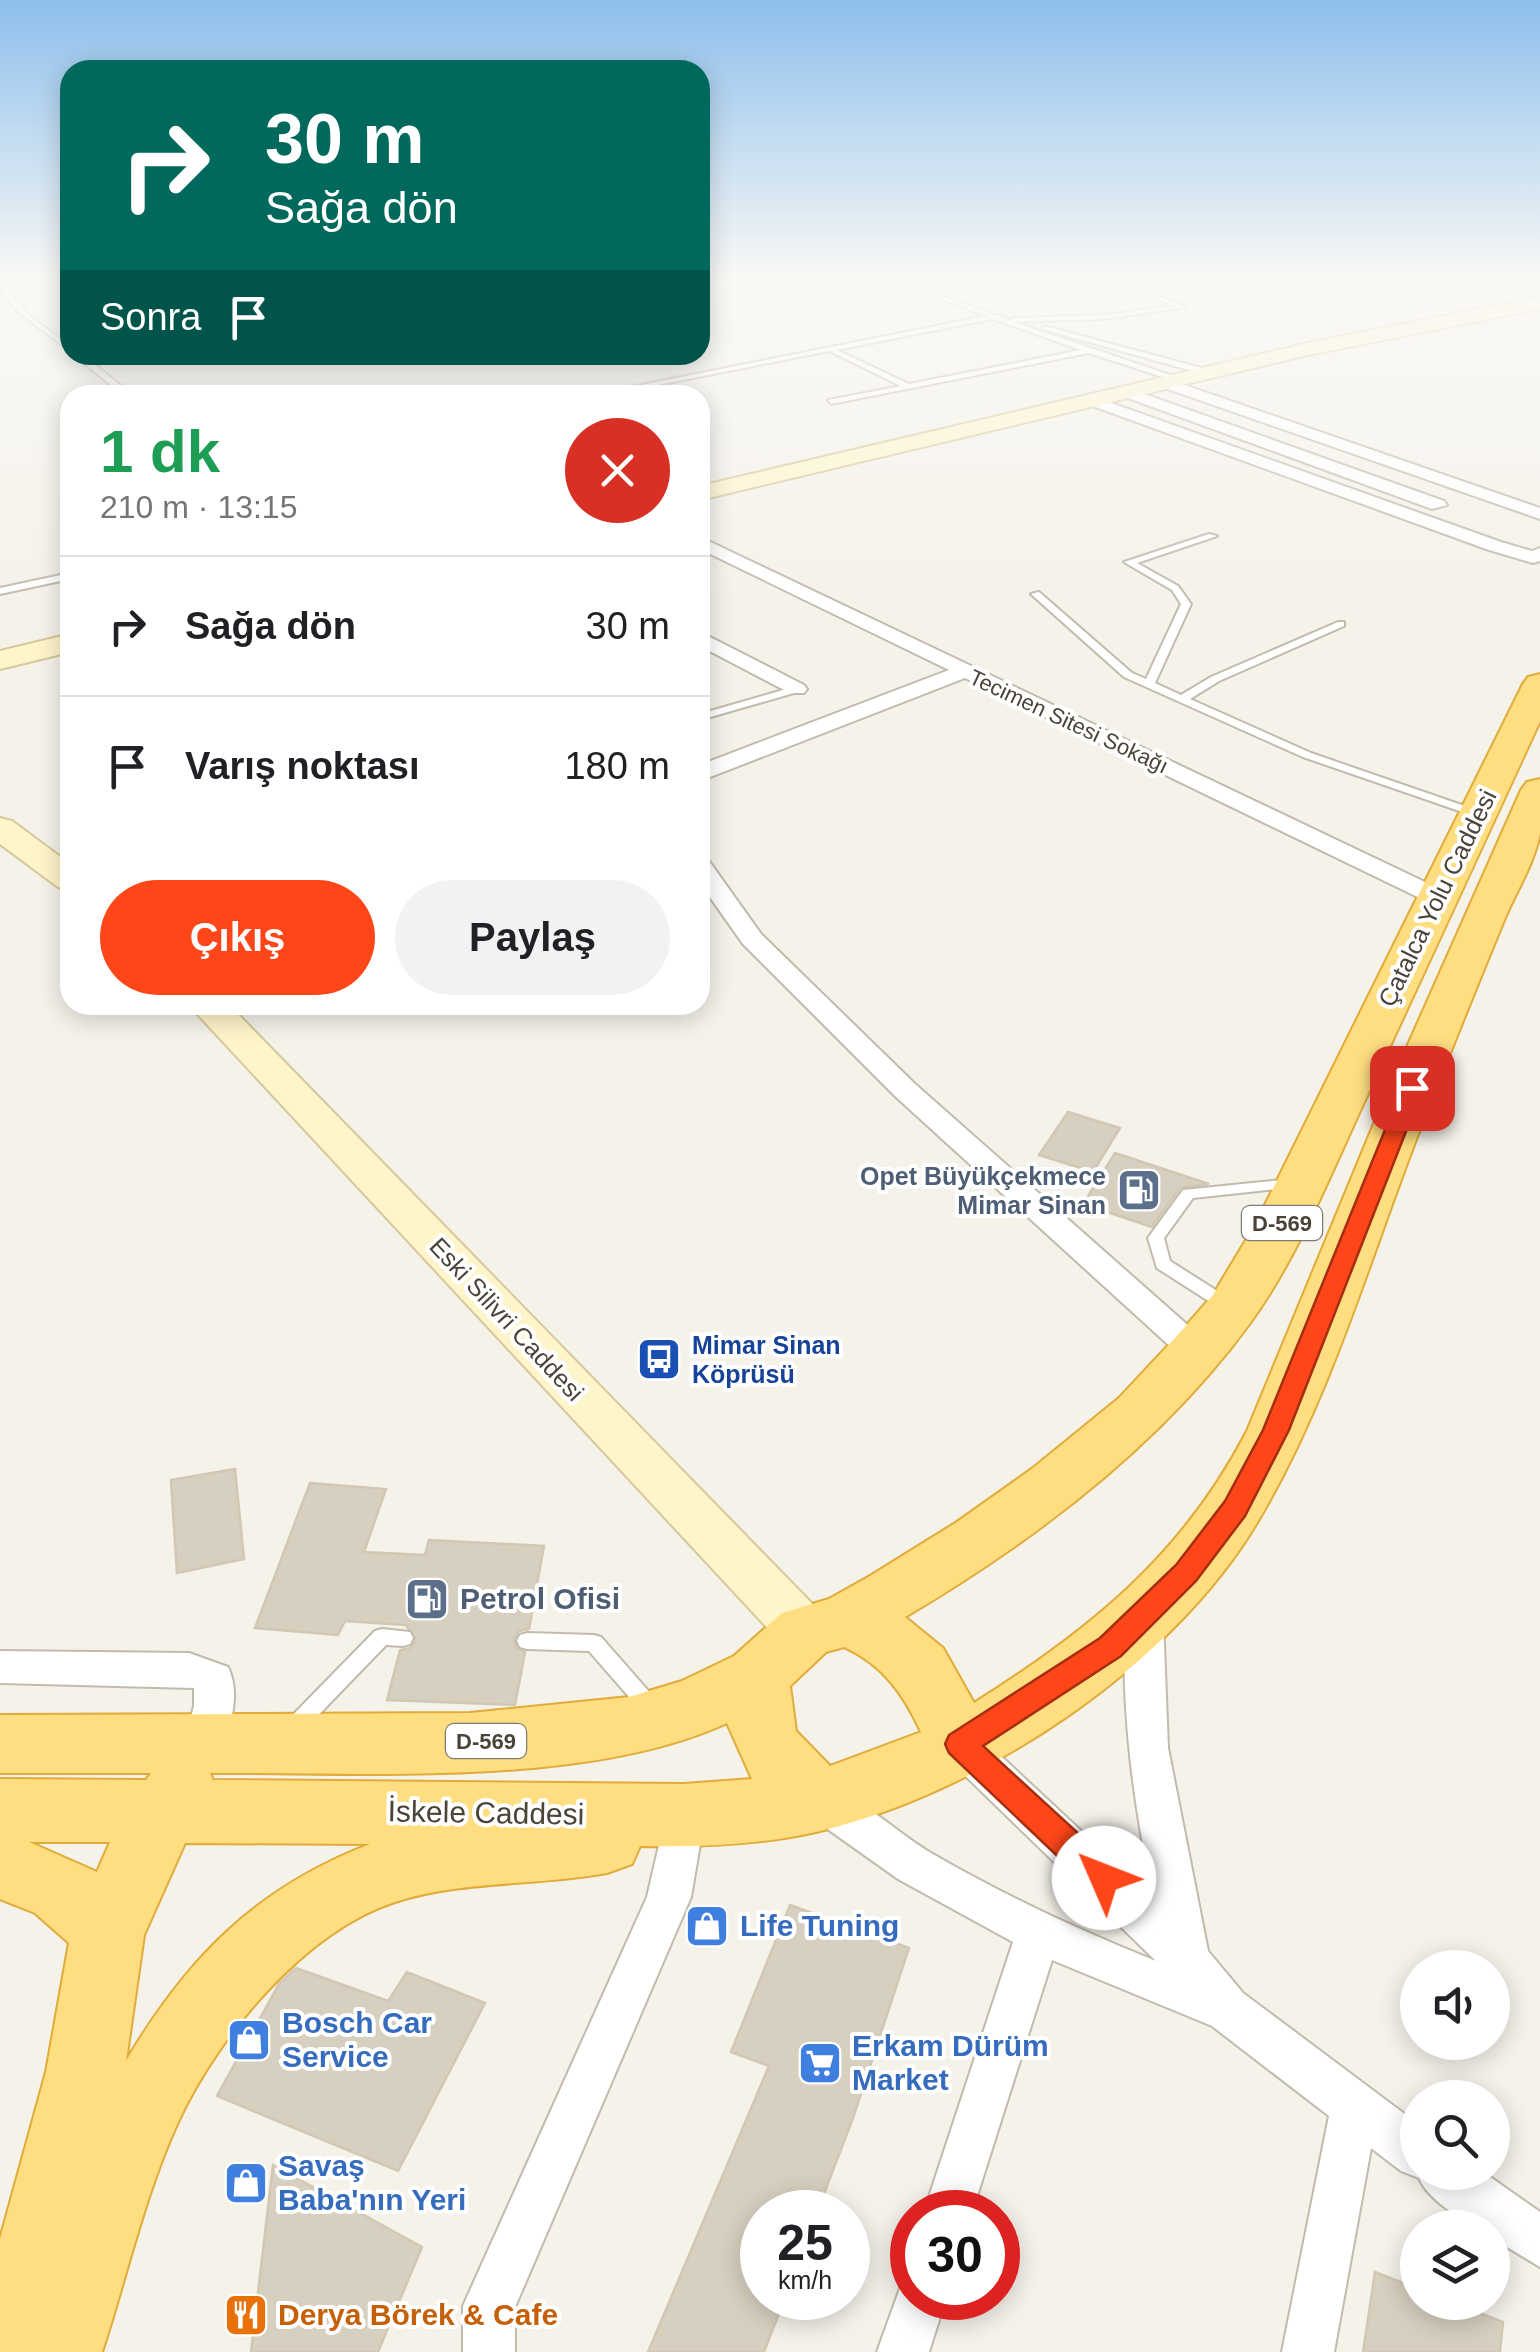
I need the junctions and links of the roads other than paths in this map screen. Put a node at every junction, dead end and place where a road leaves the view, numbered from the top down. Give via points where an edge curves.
1 (905, 388) edge
2 (1153, 388) edge
3 (1190, 388) edge
4 (1130, 394) junction
5 (832, 402) dead end
6 (1095, 402) junction
7 (710, 491) edge
8 (1462, 513) dead end
9 (1540, 514) edge
10 (1212, 536) dead end
11 (1539, 544) edge
12 (710, 547) edge
13 (60, 578) edge
14 (0, 591) edge
15 (1036, 594) dead end
16 (1341, 624) dead end
17 (710, 643) edge
18 (60, 645) edge
19 (0, 660) edge
20 (964, 671) junction
21 (1149, 684) junction
22 (1540, 684) edge
23 (797, 689) joint
24 (1182, 699) junction
25 (710, 714) edge
26 (710, 769) edge
27 (1540, 790) edge
28 (1478, 814) junction
29 (0, 828) edge
30 (60, 873) edge
31 (710, 880) edge
32 (1439, 898) junction
33 (218, 1015) edge
34 (1300, 1184) junction
35 (1232, 1308) junction
36 (1196, 1351) junction
37 (1144, 1616) junction
38 (826, 1626) junction
39 (403, 1638) dead end
40 (527, 1640) dead end
41 (0, 1667) edge
42 (757, 1676) junction
43 (660, 1718) junction
44 (280, 1741) junction
45 (204, 1742) junction
46 (0, 1744) edge
47 (960, 1744) junction
48 (820, 1800) junction
49 (167, 1809) junction
50 (0, 1810) edge
51 (684, 1815) junction
52 (0, 1866) edge
53 (106, 1934) junction
54 (1038, 1934) junction
55 (1188, 1961) junction
56 (1227, 2008) junction
57 (1355, 2106) junction
58 (1400, 2140) edge
59 (955, 2190) edge
60 (1466, 2190) edge
61 (1540, 2242) edge
62 (914, 2320) edge
63 (0, 2342) edge
64 (58, 2352) edge
65 (489, 2352) edge
66 (903, 2352) edge
67 (1308, 2352) edge

1 - 5 lane
2 - 4 main road
3 - 9 street
4 - 6 main road
4 - 8 street
6 - 7 main road
6 - 11 street via 1494,546 1534,558
10 - 21 lane via 1129,562 1175,588 1186,604
12 - 20 street, Tecimen Sitesi Sokağı
13 - 14 lane
15 - 21 lane via 1128,675
16 - 24 lane
17 - 23 street
18 - 19 main road
20 - 26 street
20 - 32 street, Tecimen Sitesi Sokağı
21 - 24 lane
22 - 28 highway, Çatalca Yolu Caddesi / D-569
23 - 25 lane
24 - 28 lane via 1307,755
27 - 37 highway, Çatalca Yolu Caddesi / D-569 via 1455,980 1276,1430 1235,1508
28 - 32 highway, Çatalca Yolu Caddesi / D-569
29 - 30 main road
31 - 36 street via 752,939 904,1090
32 - 34 highway, Çatalca Yolu Caddesi / D-569
33 - 38 main road, Eski Silivri Caddesi
34 - 35 highway, Çatalca Yolu Caddesi / D-569
34 - 35 lane via 1188,1193 1156,1238 1164,1264
35 - 36 highway, Çatalca Yolu Caddesi / D-569
36 - 38 highway, Çatalca Yolu Caddesi / D-569 via 1138,1413 1054,1484 979,1539
37 - 47 highway, Çatalca Yolu Caddesi / D-569 via 1063,1681
37 - 55 street via 1142,1698
38 - 42 highway, D-569
38 - 47 highway via 879,1632 904,1647 926,1672
39 - 44 lane via 382,1637
40 - 43 lane via 594,1642
41 - 45 street via 189,1669 214,1679
42 - 43 highway, D-569
42 - 48 highway via 759,1733 778,1763
43 - 44 highway, D-569 via 470,1742
44 - 45 highway, D-569
45 - 46 highway, D-569
45 - 49 highway
47 - 48 highway, İskele Caddesi / D-569
47 - 55 street
48 - 51 highway, İskele Caddesi / D-569
48 - 54 street via 872,1842
49 - 50 highway, İskele Caddesi / D-569
49 - 51 highway, İskele Caddesi / D-569
49 - 53 highway
51 - 64 highway via 583,1846 460,1855 382,1873 307,1908 255,1950 217,1991 148,2098
51 - 65 street via 669,1896 489,2306
52 - 53 highway via 68,1890
53 - 63 highway via 85,2072 44,2234
54 - 56 street
54 - 59 street
55 - 56 street
56 - 57 street
57 - 58 street
57 - 67 street
60 - 61 street
62 - 66 street

